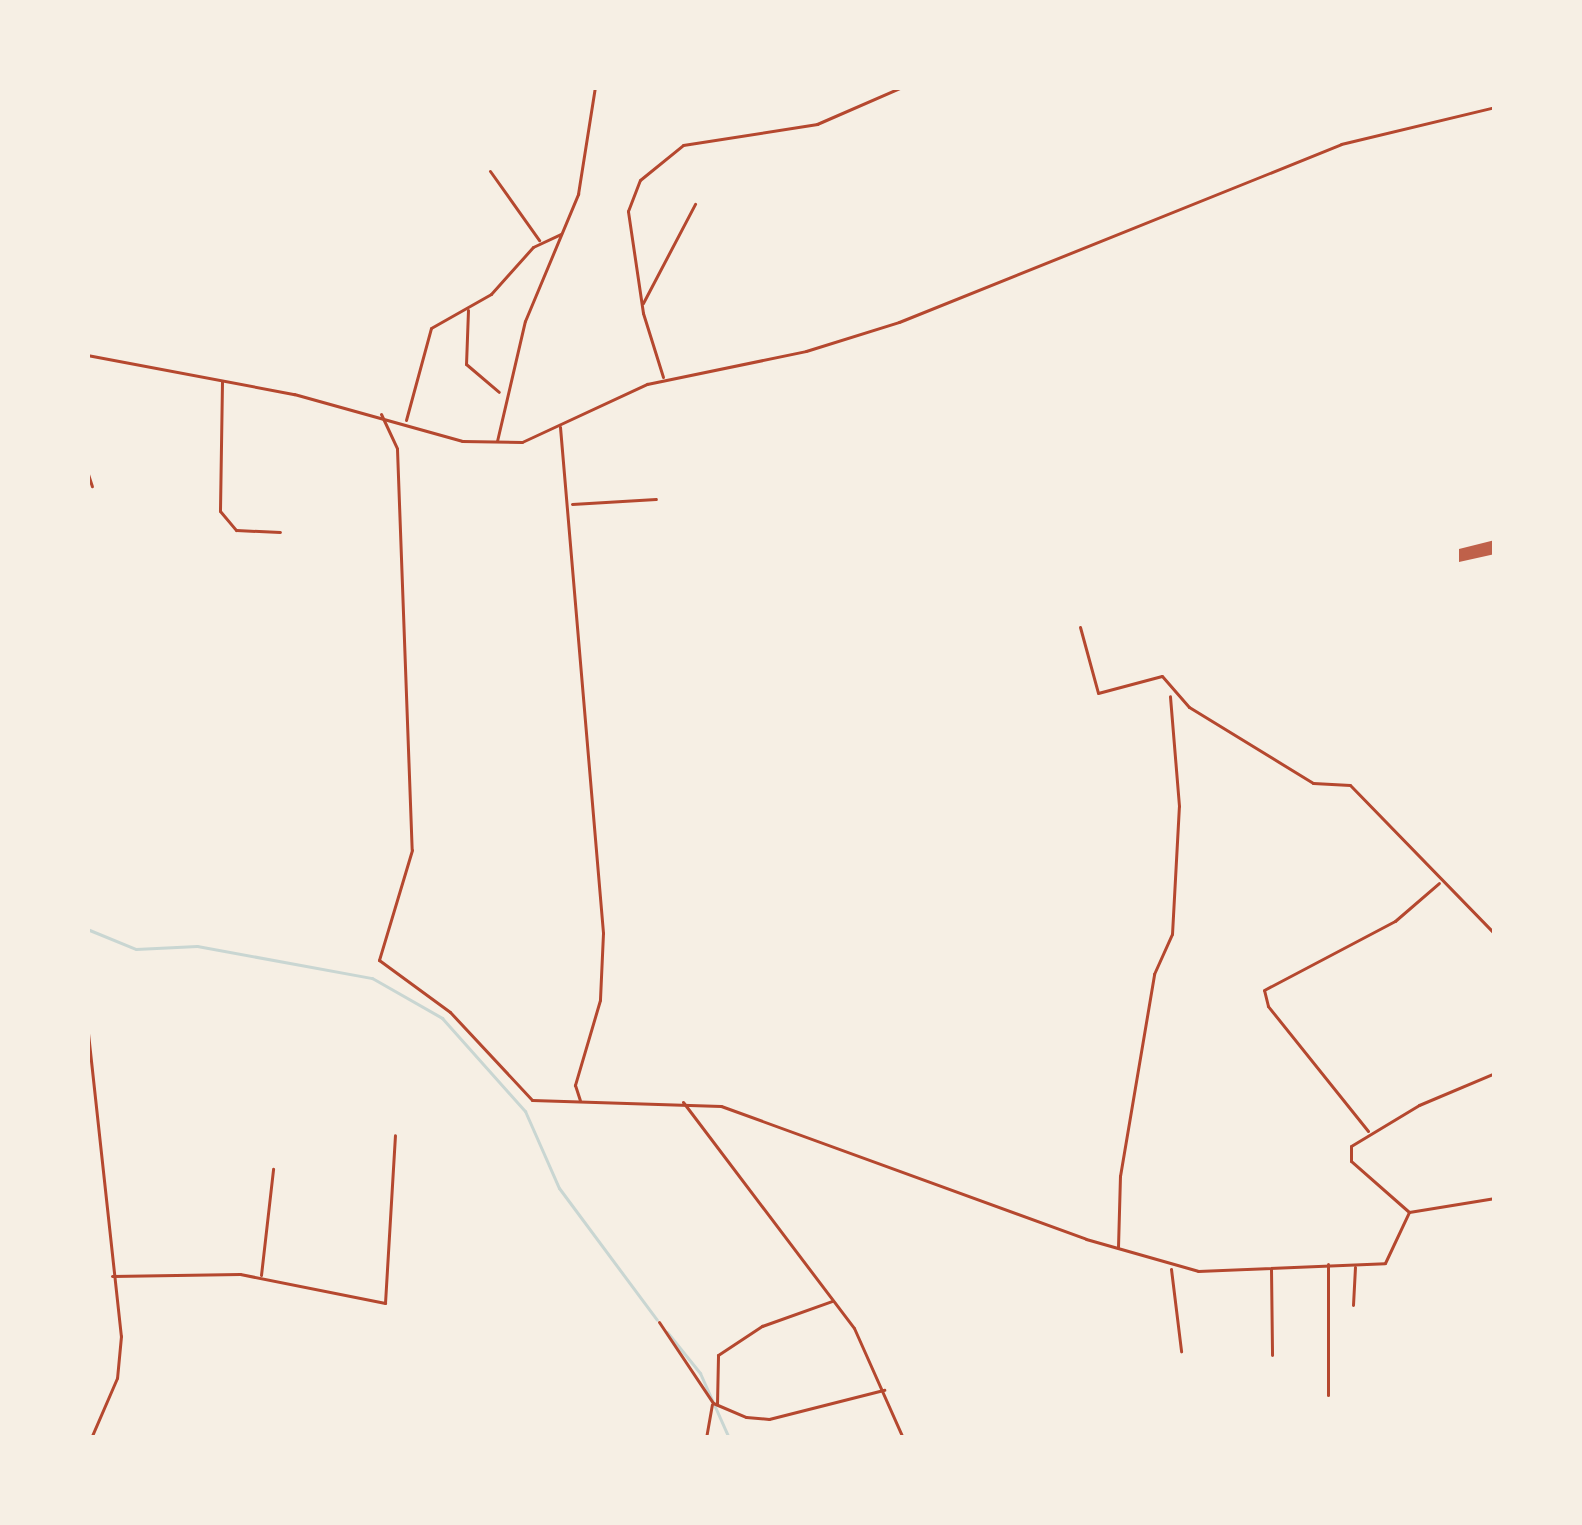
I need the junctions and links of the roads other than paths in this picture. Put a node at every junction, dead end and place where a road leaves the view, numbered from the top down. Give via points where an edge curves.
1 (595, 87) edge
2 (902, 87) edge
3 (1495, 107) edge
4 (490, 171) dead end
5 (695, 204) dead end
6 (564, 233) junction
7 (540, 242) junction
8 (642, 304) junction
9 (468, 308) junction
10 (87, 355) edge
11 (664, 379) junction
12 (222, 380) junction
13 (502, 393) junction
14 (381, 414) junction
15 (406, 422) junction
16 (559, 426) junction
17 (497, 444) junction
18 (87, 471) edge
19 (92, 486) dead end
20 (656, 500) dead end
21 (570, 505) junction
22 (280, 532) dead end
23 (1080, 627) dead end
24 (1170, 691) junction
25 (1440, 881) junction
26 (1495, 934) edge
27 (87, 1024) edge
28 (1495, 1073) edge
29 (681, 1101) junction
30 (582, 1103) junction
31 (1368, 1131) junction
32 (395, 1135) dead end
33 (87, 1136) edge
34 (98, 1136) junction
35 (273, 1169) dead end
36 (1495, 1198) edge
37 (1408, 1212) junction
38 (1118, 1249) junction
39 (1328, 1263) junction
40 (1355, 1265) junction
41 (1171, 1267) junction
42 (1271, 1267) junction
43 (112, 1276) junction
44 (261, 1277) junction
45 (833, 1300) junction
46 (1353, 1305) dead end
47 (659, 1322) dead end
48 (1181, 1351) dead end
49 (1272, 1355) dead end
50 (886, 1389) junction
51 (1328, 1395) dead end
52 (715, 1404) junction
53 (91, 1438) edge
54 (706, 1438) edge
55 (903, 1438) edge

1 - 6 street
2 - 8 street via 833,120 698,141 656,164 628,211
3 - 11 street via 1341,144 1132,235 863,334
4 - 7 street
5 - 8 street
6 - 7 street
6 - 13 street
7 - 9 street
8 - 11 street
9 - 13 street via 466,364
9 - 15 street via 431,328
10 - 12 street
11 - 16 street
12 - 14 street
12 - 22 street via 220,511 236,530
13 - 17 street
14 - 15 street
14 - 30 street via 397,449 412,850 379,960 450,1012 529,1098
15 - 17 street
16 - 17 street
16 - 21 street
18 - 19 street
20 - 21 street
21 - 30 street via 603,933 600,1000 574,1085
23 - 24 street via 1098,693 1159,676
24 - 25 street via 1313,783 1350,785
24 - 38 street via 1179,806 1172,934 1154,974 1120,1176
25 - 26 street
25 - 31 street via 1395,922 1264,990 1268,1006
27 - 34 street
28 - 31 street
29 - 30 street
29 - 38 street via 781,1123
29 - 45 street
31 - 37 street via 1348,1156
32 - 44 street via 388,1301
33 - 34 street
34 - 43 street
35 - 44 street
36 - 37 street
37 - 40 street via 1389,1261
38 - 41 street
39 - 40 street
39 - 42 street
39 - 51 street
40 - 46 street
41 - 42 street
41 - 48 street
42 - 49 street
43 - 44 street
43 - 53 street via 120,1365
45 - 50 street
45 - 52 street via 762,1326 718,1355
47 - 52 street
50 - 52 street via 765,1420
50 - 55 street
52 - 54 street

